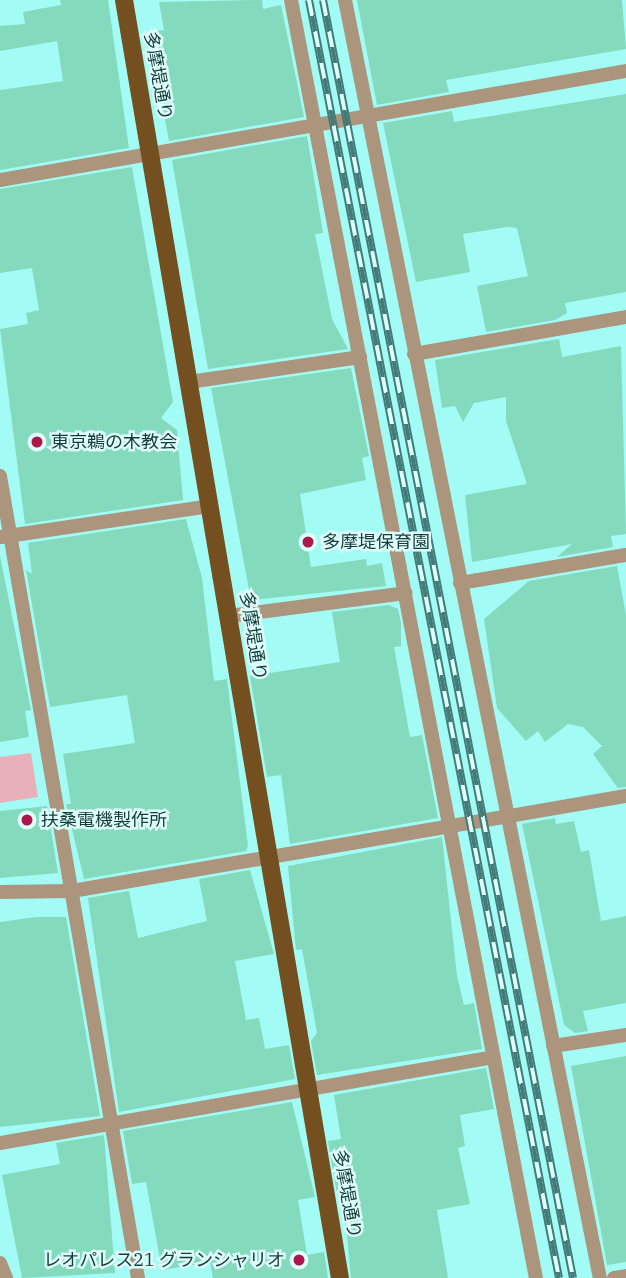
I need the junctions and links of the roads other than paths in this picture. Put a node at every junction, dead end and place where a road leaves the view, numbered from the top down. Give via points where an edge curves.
1 (124, 0) edge
2 (291, 0) edge
3 (345, 0) edge
4 (626, 71) edge
5 (368, 116) junction
6 (316, 126) junction
7 (150, 154) junction
8 (0, 180) edge
9 (626, 317) edge
10 (414, 354) junction
11 (360, 357) junction
12 (189, 382) junction
13 (0, 476) edge
14 (210, 506) junction
15 (5, 536) edge
16 (626, 555) edge
17 (460, 583) junction
18 (406, 593) junction
19 (229, 616) junction
20 (626, 796) edge
21 (505, 815) junction
22 (452, 826) junction
23 (266, 858) junction
24 (72, 891) junction
25 (0, 892) edge
26 (626, 1035) edge
27 (553, 1046) junction
28 (494, 1057) junction
29 (307, 1090) junction
30 (112, 1124) junction
31 (0, 1143) edge
32 (0, 1263) edge
33 (626, 1276) edge
34 (6, 1278) edge
35 (138, 1278) edge
36 (340, 1278) edge
37 (536, 1278) edge
38 (600, 1278) edge
39 (614, 1278) edge

1 - 7 main road, 多摩堤通り
2 - 6 street
3 - 5 street
4 - 5 street
5 - 6 street
5 - 10 street
6 - 7 street
6 - 11 street
7 - 8 street
7 - 12 main road, 多摩堤通り
9 - 10 street
10 - 17 street
11 - 12 street
11 - 18 street
12 - 14 main road, 多摩堤通り
13 - 15 street
14 - 15 street
14 - 19 main road, 多摩堤通り
15 - 24 street
16 - 17 street
17 - 21 street
18 - 19 street
18 - 22 street
19 - 23 main road, 多摩堤通り
20 - 21 street
21 - 22 street
21 - 27 street
22 - 23 street
22 - 28 street
23 - 24 street
23 - 29 main road, 多摩堤通り
24 - 25 street
24 - 30 street
26 - 27 street
27 - 38 street
28 - 29 street
28 - 37 street
29 - 30 street
29 - 36 main road, 多摩堤通り
30 - 31 street
30 - 35 street
32 - 34 street
33 - 39 street

